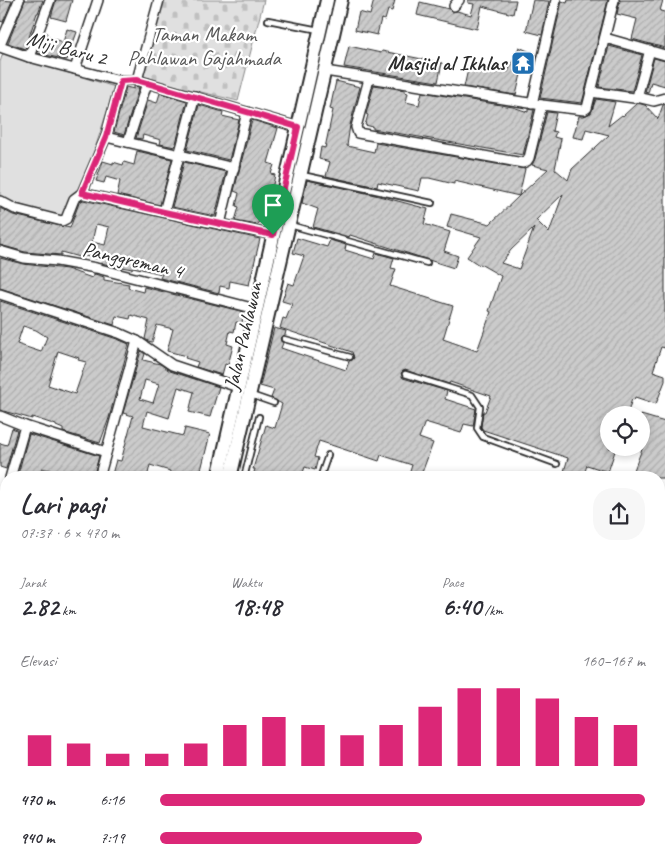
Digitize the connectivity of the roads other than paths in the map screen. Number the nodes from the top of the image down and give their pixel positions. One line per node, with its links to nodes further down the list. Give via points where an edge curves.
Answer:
1 (19, 0): 12 (street)
2 (50, 0): 15 (street)
3 (98, 0): 16 (street)
4 (159, 0): 19 (street)
5 (327, 0): 10 (main road, Jalan Pahlawan)
6 (341, 0): 17 (main road, Jalan Pahlawan)
7 (556, 0): 26 (street)
8 (614, 0): 11 (street)
9 (268, 20): 10 (lane)
10 (320, 30): 29 (main road, Jalan Pahlawan)
11 (605, 38): 13 (street); 22 (street)
12 (0, 46): 15 (street, Miji Baru 2)
13 (649, 50): 14 (street); 24 (street)
14 (665, 55)
15 (29, 57): 16 (street, Miji Baru 2)
16 (75, 69): 20 (street, Miji Baru 2)
17 (327, 71): 18 (street); 34 (main road, Jalan Pahlawan)
18 (369, 79): 26 (street); 27 (street, via 356,128 358,133 522,163 529,158)
19 (137, 80): 20 (street, Miji Baru 2); 21 (street, Miji Baru 2)
20 (121, 81): 30 (street)
21 (146, 83): 23 (street, Miji Baru 2); 31 (street)
22 (591, 92): 24 (street); 27 (street, via 584,110)
23 (195, 96): 28 (street, Miji Baru 2); 32 (street)
24 (636, 97): 25 (street, via 654,102)
25 (665, 98)
26 (532, 104): 27 (street)
27 (542, 105)
28 (247, 112): 29 (street, Miji Baru 2); 33 (street)
29 (298, 127): 41 (main road, Jalan Pahlawan)
30 (106, 137): 31 (street); 35 (street)
31 (128, 142): 32 (street)
32 (179, 155): 33 (street); 38 (street)
33 (234, 168): 39 (street)
34 (301, 175): 37 (lane); 40 (main road, Jalan Pahlawan)
35 (82, 193): 36 (street, via 75,197 64,220 15,209); 38 (street)
36 (0, 201)
37 (432, 203)
38 (164, 212): 39 (street)
39 (220, 224): 41 (street)
40 (289, 224): 43 (lane); 46 (main road, Jalan Pahlawan)
41 (273, 235): 45 (main road, Jalan Pahlawan)
42 (0, 251): 45 (street, Panggreman 4, via 24,258 96,268)
43 (427, 263)
44 (0, 294): 48 (street)
45 (256, 309): 46 (main road, Jalan Pahlawan)
46 (262, 333): 51 (main road, Jalan Pahlawan); 52 (main road, Jalan Pahlawan)
47 (284, 339): 49 (lane)
48 (137, 341): 51 (street, via 172,365); 57 (street)
49 (350, 357)
50 (405, 374): 59 (lane, via 468,393 480,407 477,428 482,437)
51 (238, 387): 62 (main road, Jalan Pahlawan)
52 (250, 395): 53 (lane); 63 (main road, Jalan Pahlawan)
53 (274, 403)
54 (0, 416): 56 (street)
55 (259, 417): 64 (lane)
56 (25, 426): 57 (street); 60 (street)
57 (106, 452): 61 (street)
58 (328, 454): 65 (lane)
59 (557, 464)
60 (12, 471)
61 (101, 471)
62 (220, 471)
63 (232, 471)
64 (246, 471)
65 (322, 471)

